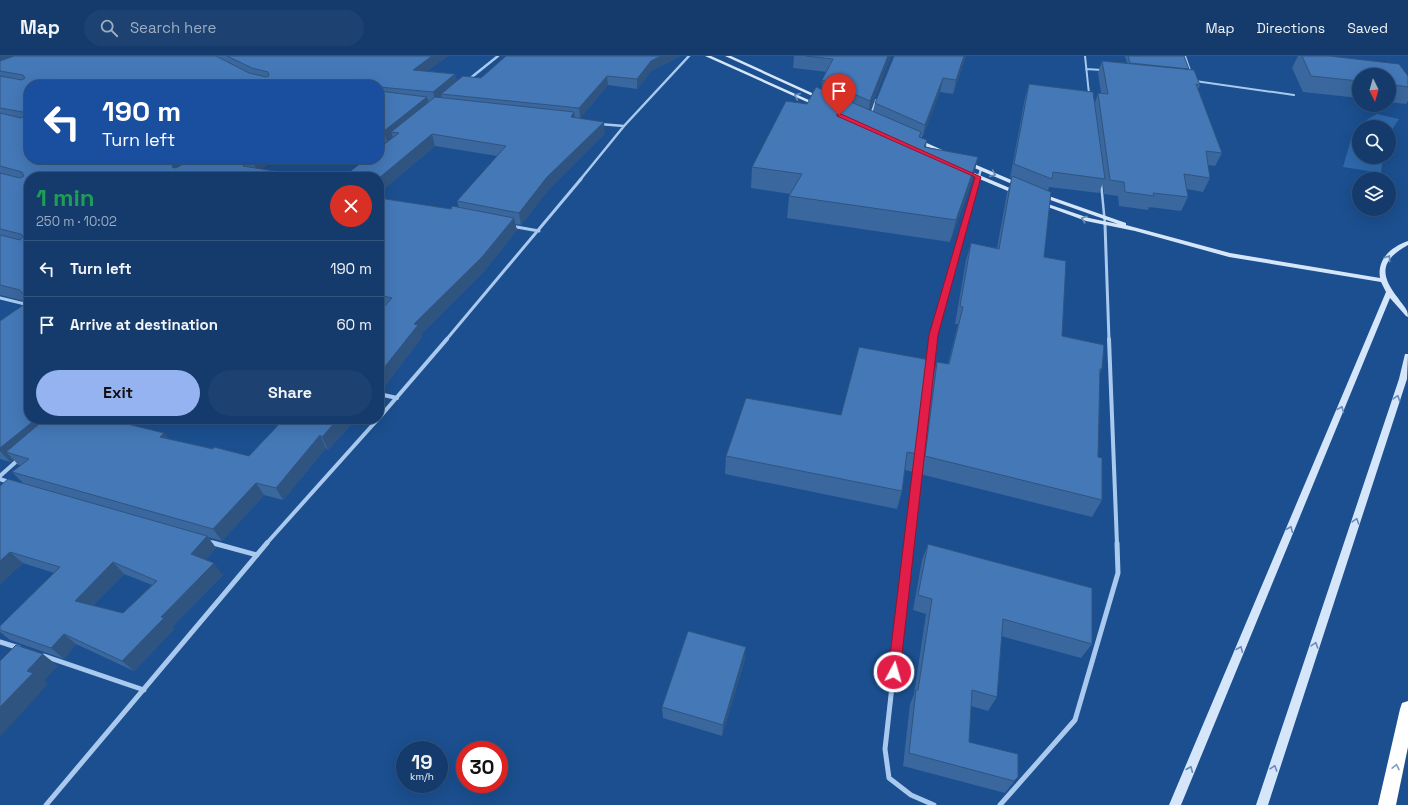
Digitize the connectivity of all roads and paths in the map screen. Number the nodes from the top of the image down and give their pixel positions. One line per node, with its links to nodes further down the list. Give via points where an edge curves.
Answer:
1 (498, 56): 13 (street)
2 (689, 56): 22 (street)
3 (707, 56): 11 (street)
4 (727, 56): 10 (street)
5 (1085, 56): 7 (lane)
6 (1185, 56): 9 (lane)
7 (1086, 69): 8 (lane); 17 (lane)
8 (1109, 71)
9 (1191, 74)
10 (770, 75): 11 (street); 16 (street)
11 (759, 79): 18 (street, one-way to 11)
12 (1193, 80): 14 (lane)
13 (467, 81)
14 (1294, 95)
15 (877, 98): 19 (lane)
16 (826, 100)
17 (1090, 100)
18 (823, 108)
19 (869, 119): 20 (street)
20 (875, 122)
21 (593, 123): 22 (street)
22 (624, 126): 38 (street)
23 (909, 137): 24 (street)
24 (952, 156)
25 (960, 159): 27 (street)
26 (957, 167): 28 (street)
27 (981, 169): 28 (street); 30 (street, one-way to 30)
28 (978, 177): 32 (street); 62 (street, via 934,335 885,750 889,778 911,795)
29 (1100, 178): 34 (lane)
30 (1025, 188)
31 (1032, 191): 34 (street)
32 (1021, 195)
33 (1035, 201): 35 (street, one-way to 33)
34 (1105, 216): 35 (lane); 37 (street)
35 (1105, 224): 37 (street); 63 (street, via 1118,573 1075,720)
36 (509, 226): 38 (street)
37 (1136, 229): 41 (street, via 1229,255)
38 (539, 231): 48 (street)
39 (1408, 236): 40 (street)
40 (1408, 243): 41 (street, one-way to 40, via 1382,268 1386,258 1394,249)
41 (1383, 280): 42 (street)
42 (1389, 293): 45 (street); 64 (street, one-way to 42)
43 (0, 298): 44 (street)
44 (24, 304)
45 (1408, 315)
46 (1408, 356): 65 (street, one-way to 46, via 1401,386)
47 (384, 395): 48 (street)
48 (397, 398): 49 (street)
49 (384, 412)
50 (373, 424): 55 (street)
51 (24, 455): 52 (street)
52 (0, 477): 53 (street)
53 (19, 487)
54 (203, 540): 55 (street)
55 (257, 555): 59 (street)
56 (0, 642): 57 (street)
57 (23, 649)
58 (38, 654): 59 (street)
59 (144, 690): 61 (street)
60 (1408, 709): 66 (highway, one-way to 60)
61 (46, 805)
62 (934, 805)
63 (1000, 805)
64 (1175, 805)
65 (1262, 805)
66 (1387, 805)

